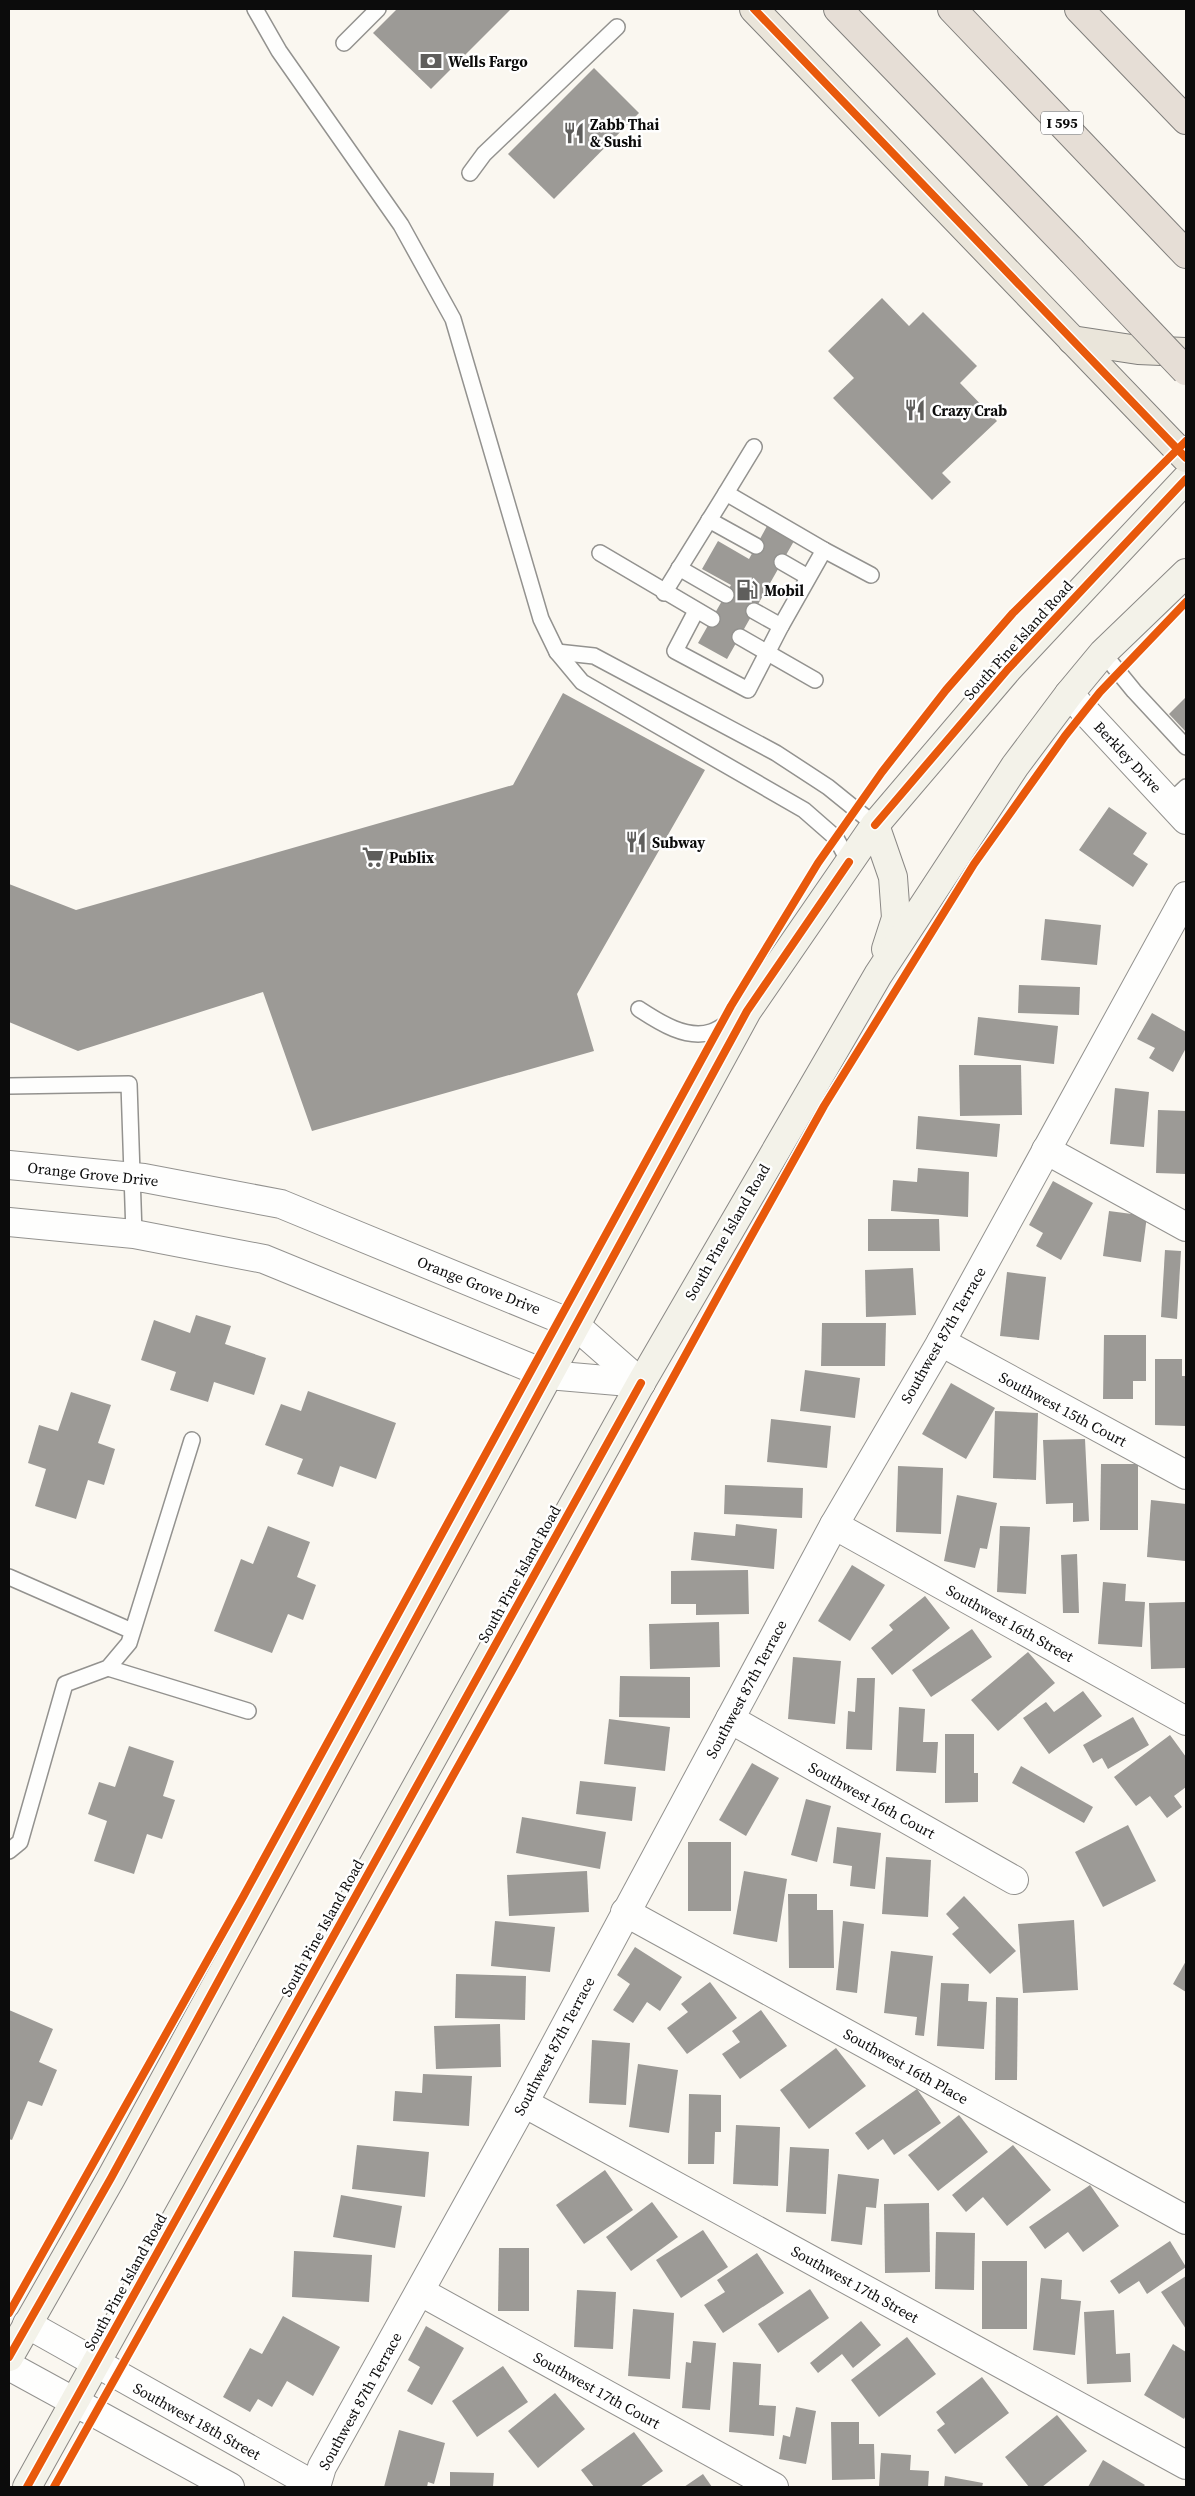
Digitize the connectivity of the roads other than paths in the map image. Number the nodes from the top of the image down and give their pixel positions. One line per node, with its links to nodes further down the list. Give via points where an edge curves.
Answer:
1 (255, 9): 35 (lane, via 279,51 401,225 453,319 541,619)
2 (378, 9): 8 (lane)
3 (754, 9): 12 (main road)
4 (838, 9): 14 (highway, bridge)
5 (952, 9): 11 (highway, I 595)
6 (1079, 9): 9 (highway)
7 (617, 26): 10 (lane, via 484,154)
8 (344, 42)
9 (1186, 120)
10 (470, 173)
11 (1179, 246)
12 (1072, 340): 13 (main road, via 1138,350); 16 (main road)
13 (1186, 352)
14 (1186, 371)
15 (754, 447): 18 (lane)
16 (1186, 458)
17 (1186, 479): 42 (main road, South Pine Island Road, via 1008,669)
18 (726, 493): 19 (lane); 21 (lane)
19 (709, 520): 20 (lane); 24 (lane)
20 (756, 546)
21 (824, 550): 26 (lane); 27 (lane)
22 (600, 553): 28 (lane)
23 (782, 562): 27 (lane)
24 (679, 568): 28 (lane); 29 (lane)
25 (1186, 572): 37 (main road, South Pine Island Road)
26 (871, 575)
27 (808, 577): 33 (lane)
28 (664, 593): 30 (lane)
29 (726, 595)
30 (696, 611): 32 (lane); 36 (lane, via 675,650 748,690)
31 (754, 612): 33 (lane)
32 (712, 620)
33 (781, 626): 36 (lane)
34 (740, 636): 36 (lane)
35 (557, 652): 42 (lane, via 594,656 776,753 828,786); 43 (lane, via 582,682 804,810 836,838)
36 (767, 652): 38 (lane)
37 (1103, 653): 39 (main road, South Pine Island Road); 40 (lane, via 1134,692)
38 (815, 680)
39 (1069, 694): 41 (street, Berkley Drive); 45 (main road, South Pine Island Road, via 1015,766)
40 (1186, 747)
41 (1181, 803)
42 (875, 825): 43 (main road, South Pine Island Road); 45 (main road, via 892,877 896,918)
43 (849, 862): 47 (main road, South Pine Island Road)
44 (1186, 896): 49 (street, Southwest 87th Terrace)
45 (878, 975): 58 (main road, South Pine Island Road)
46 (639, 1009): 47 (lane, via 666,1026 691,1033 711,1032)
47 (747, 1011): 55 (main road, South Pine Island Road)
48 (9, 1086): 51 (lane, via 129,1084)
49 (1046, 1150): 53 (street); 56 (street, Southwest 87th Terrace)
50 (9, 1166): 51 (street, Orange Grove Drive)
51 (131, 1177): 54 (lane); 55 (street, Orange Grove Drive, via 281,1204)
52 (9, 1222): 54 (street)
53 (1186, 1227)
54 (134, 1234): 57 (street, via 264,1259)
55 (575, 1325): 57 (main road, South Pine Island Road); 58 (street, Orange Grove Drive)
56 (941, 1342): 60 (street, Southwest 15th Court); 61 (street, Southwest 87th Terrace)
57 (548, 1375): 58 (street); 74 (main road, South Pine Island Road, via 111,2178)
58 (641, 1382): 76 (main road, South Pine Island Road)
59 (192, 1440): 63 (lane)
60 (1186, 1475)
61 (834, 1525): 66 (street, Southwest 87th Terrace); 67 (street, Southwest 16th Street)
62 (9, 1577): 63 (lane)
63 (132, 1631): 64 (lane, via 129,1642)
64 (108, 1668): 65 (lane); 68 (lane, via 65,1684 20,1842)
65 (248, 1711)
66 (730, 1720): 69 (street, Southwest 16th Court); 70 (street, Southwest 87th Terrace)
67 (1186, 1721)
68 (9, 1851)
69 (1014, 1880)
70 (625, 1912): 71 (street, Southwest 87th Terrace); 72 (street, Southwest 16th Place)
71 (524, 2103): 73 (street, Southwest 87th Terrace); 79 (street, Southwest 17th Street)
72 (1186, 2220)
73 (421, 2292): 82 (street, Southwest 87th Terrace, via 322,2467); 83 (street, Southwest 17th Court)
74 (26, 2324): 75 (main road, South Pine Island Road); 76 (street, Southwest 18th Street)
75 (9, 2357)
76 (96, 2364): 78 (main road, South Pine Island Road); 82 (street, Southwest 18th Street)
77 (9, 2366): 78 (street)
78 (74, 2402): 80 (main road, South Pine Island Road); 81 (street)
79 (1186, 2465)
80 (27, 2487)
81 (230, 2487)
82 (316, 2487)
83 (774, 2487)

